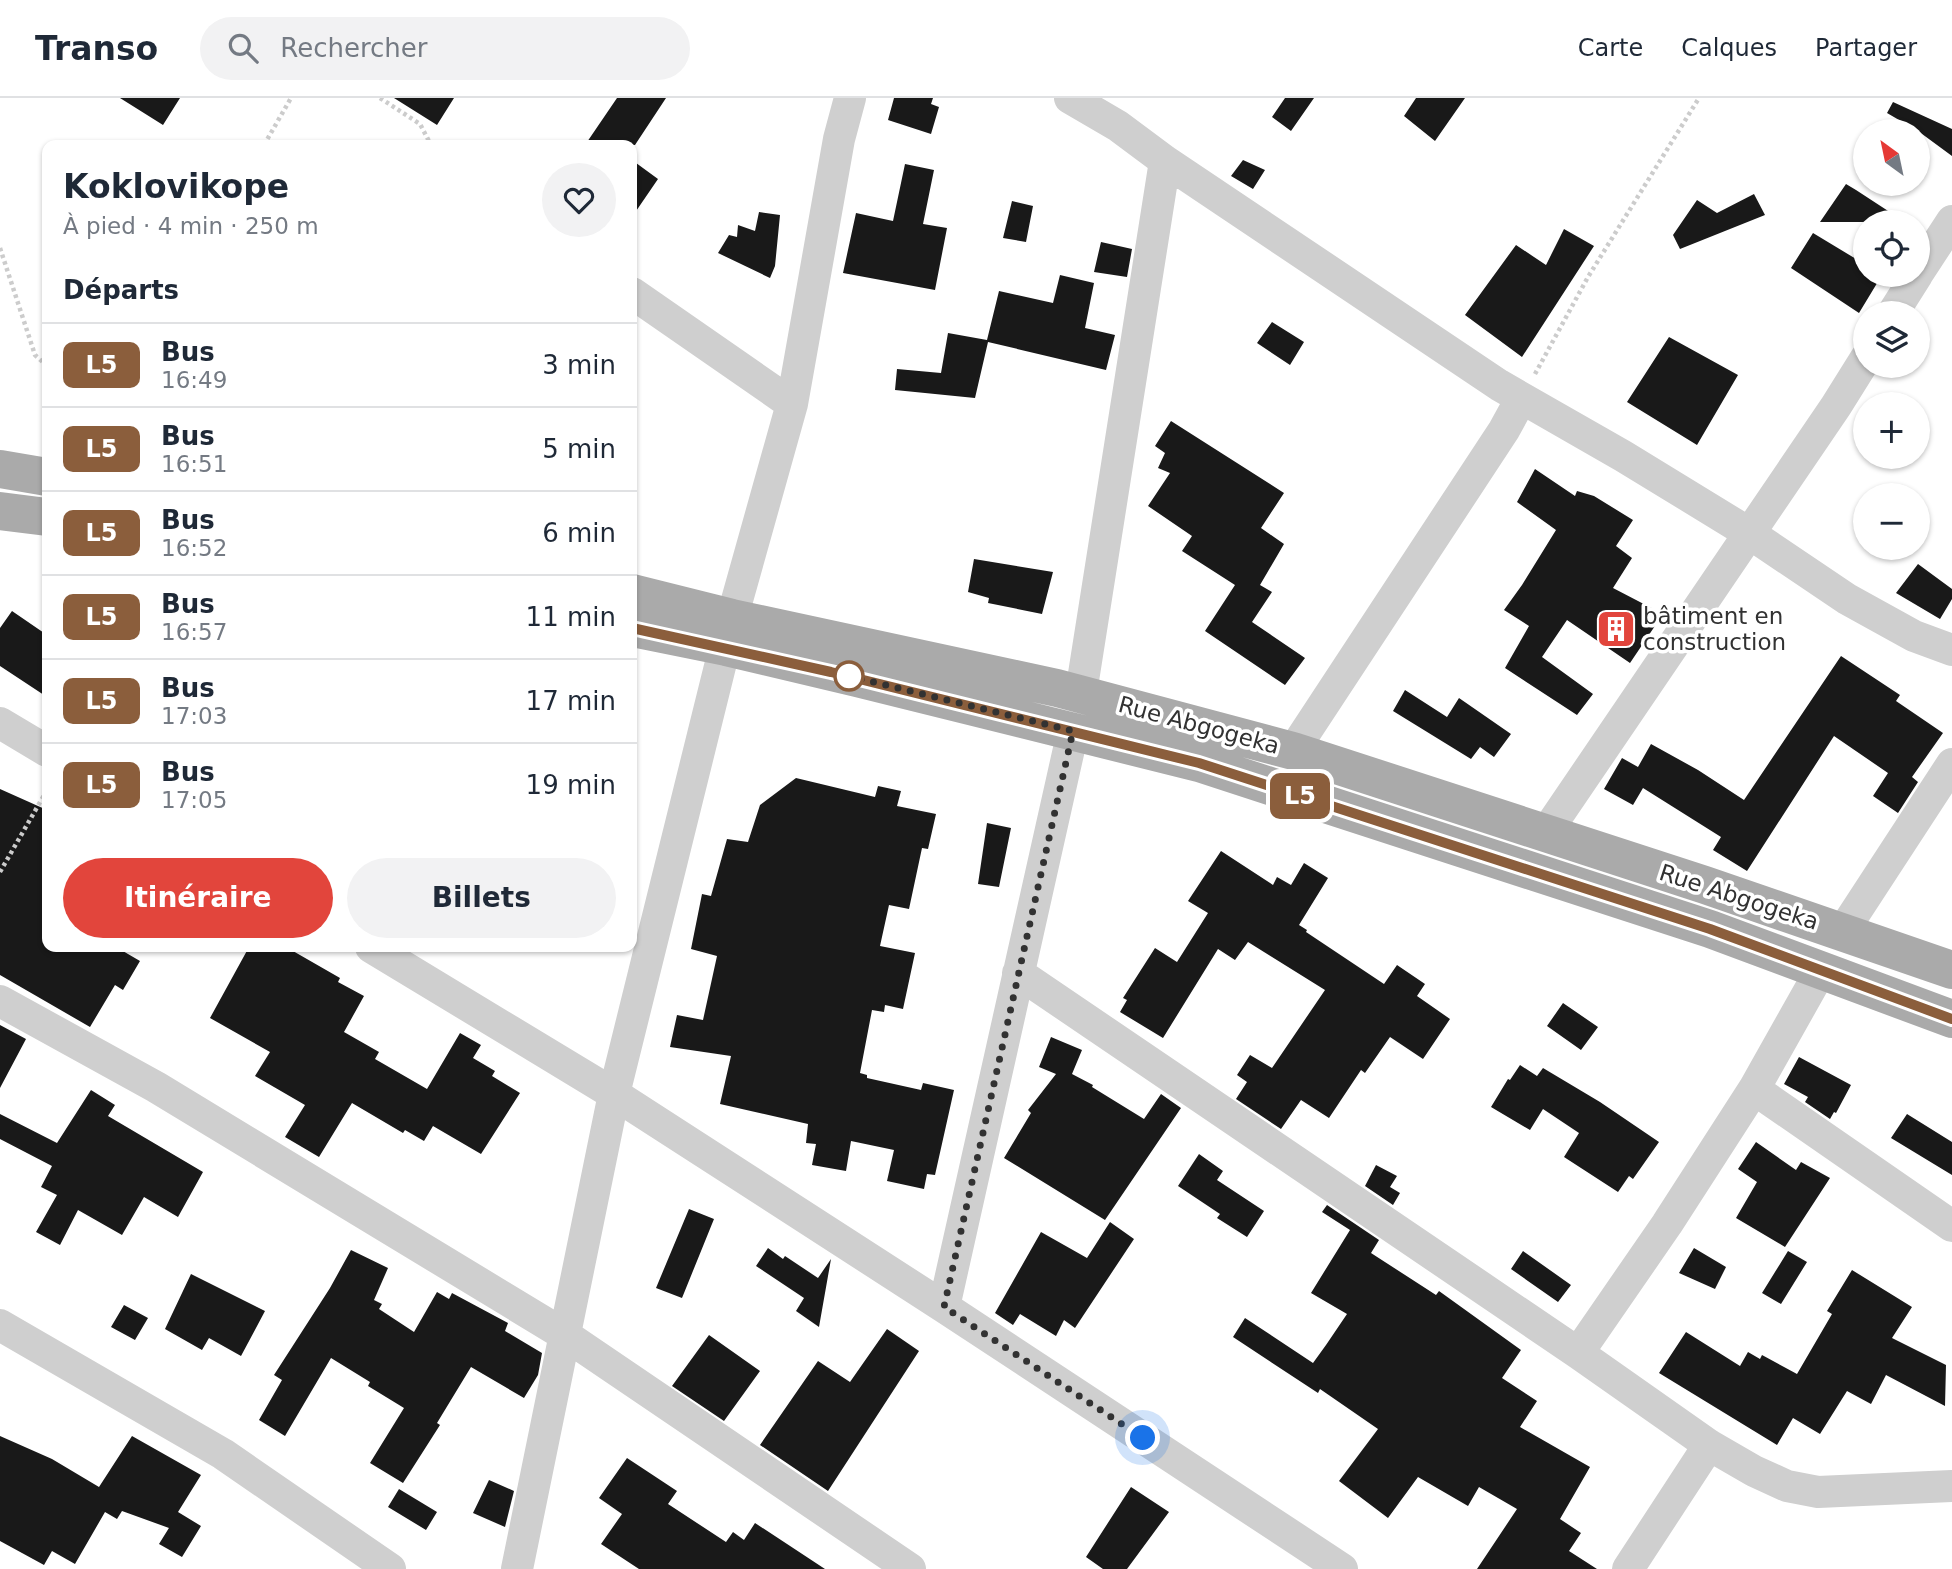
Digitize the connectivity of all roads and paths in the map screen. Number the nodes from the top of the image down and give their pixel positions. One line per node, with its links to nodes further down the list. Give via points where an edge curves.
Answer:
1 (291, 98): 6 (path)
2 (380, 98): 7 (path, via 420,124)
3 (850, 98): 16 (street)
4 (1070, 98): 8 (street)
5 (1697, 99): 15 (path, via 1588,277)
6 (267, 140)
7 (428, 140)
8 (1165, 161): 15 (street); 26 (street)
9 (1952, 221): 11 (street)
10 (0, 248): 13 (path, via 35,355)
11 (1930, 254)
12 (637, 296): 16 (street)
13 (42, 361)
14 (1854, 378): 21 (street)
15 (1521, 398): 21 (street); 30 (street)
16 (792, 404): 24 (street)
17 (0, 469): 18 (main road)
18 (42, 476)
19 (0, 511): 20 (main road)
20 (42, 516)
21 (1749, 533): 25 (street, via 1847,599 1914,636); 33 (street)
22 (637, 595): 24 (main road, Rue Abgogeka)
23 (637, 628): 24 (main road, Rue Abgogeka)
24 (729, 632): 26 (main road, Rue Abgogeka); 28 (main road, Rue Abgogeka); 43 (street)
25 (1952, 650)
26 (1081, 693): 30 (main road, Rue Abgogeka)
27 (0, 723): 29 (street)
28 (1073, 731): 37 (main road, Rue Abgogeka, via 1199,763 1710,929); 39 (street)
29 (42, 748)
30 (1293, 751): 33 (main road, Rue Abgogeka)
31 (1952, 764): 35 (street)
32 (42, 799): 34 (path)
33 (1545, 834): 35 (main road, Rue Abgogeka)
34 (0, 872)
35 (1843, 931): 38 (main road, Rue Abgogeka)
36 (379, 952): 43 (street)
37 (1821, 970): 41 (main road, Rue Abgogeka); 42 (street)
38 (1952, 970)
39 (1018, 972): 45 (street); 48 (street)
40 (0, 1002): 47 (street, via 156,1087)
41 (1952, 1019)
42 (1754, 1089): 44 (street); 48 (street)
43 (614, 1094): 45 (street); 47 (street)
44 (1952, 1226)
45 (944, 1307): 54 (street)
46 (0, 1325): 51 (street, via 223,1454)
47 (565, 1335): 52 (street); 53 (street)
48 (1578, 1353): 49 (street)
49 (1709, 1445): 50 (street, via 1787,1486 1818,1492); 55 (street)
50 (1952, 1486)
51 (390, 1569)
52 (516, 1569)
53 (910, 1569)
54 (1342, 1569)
55 (1628, 1569)

